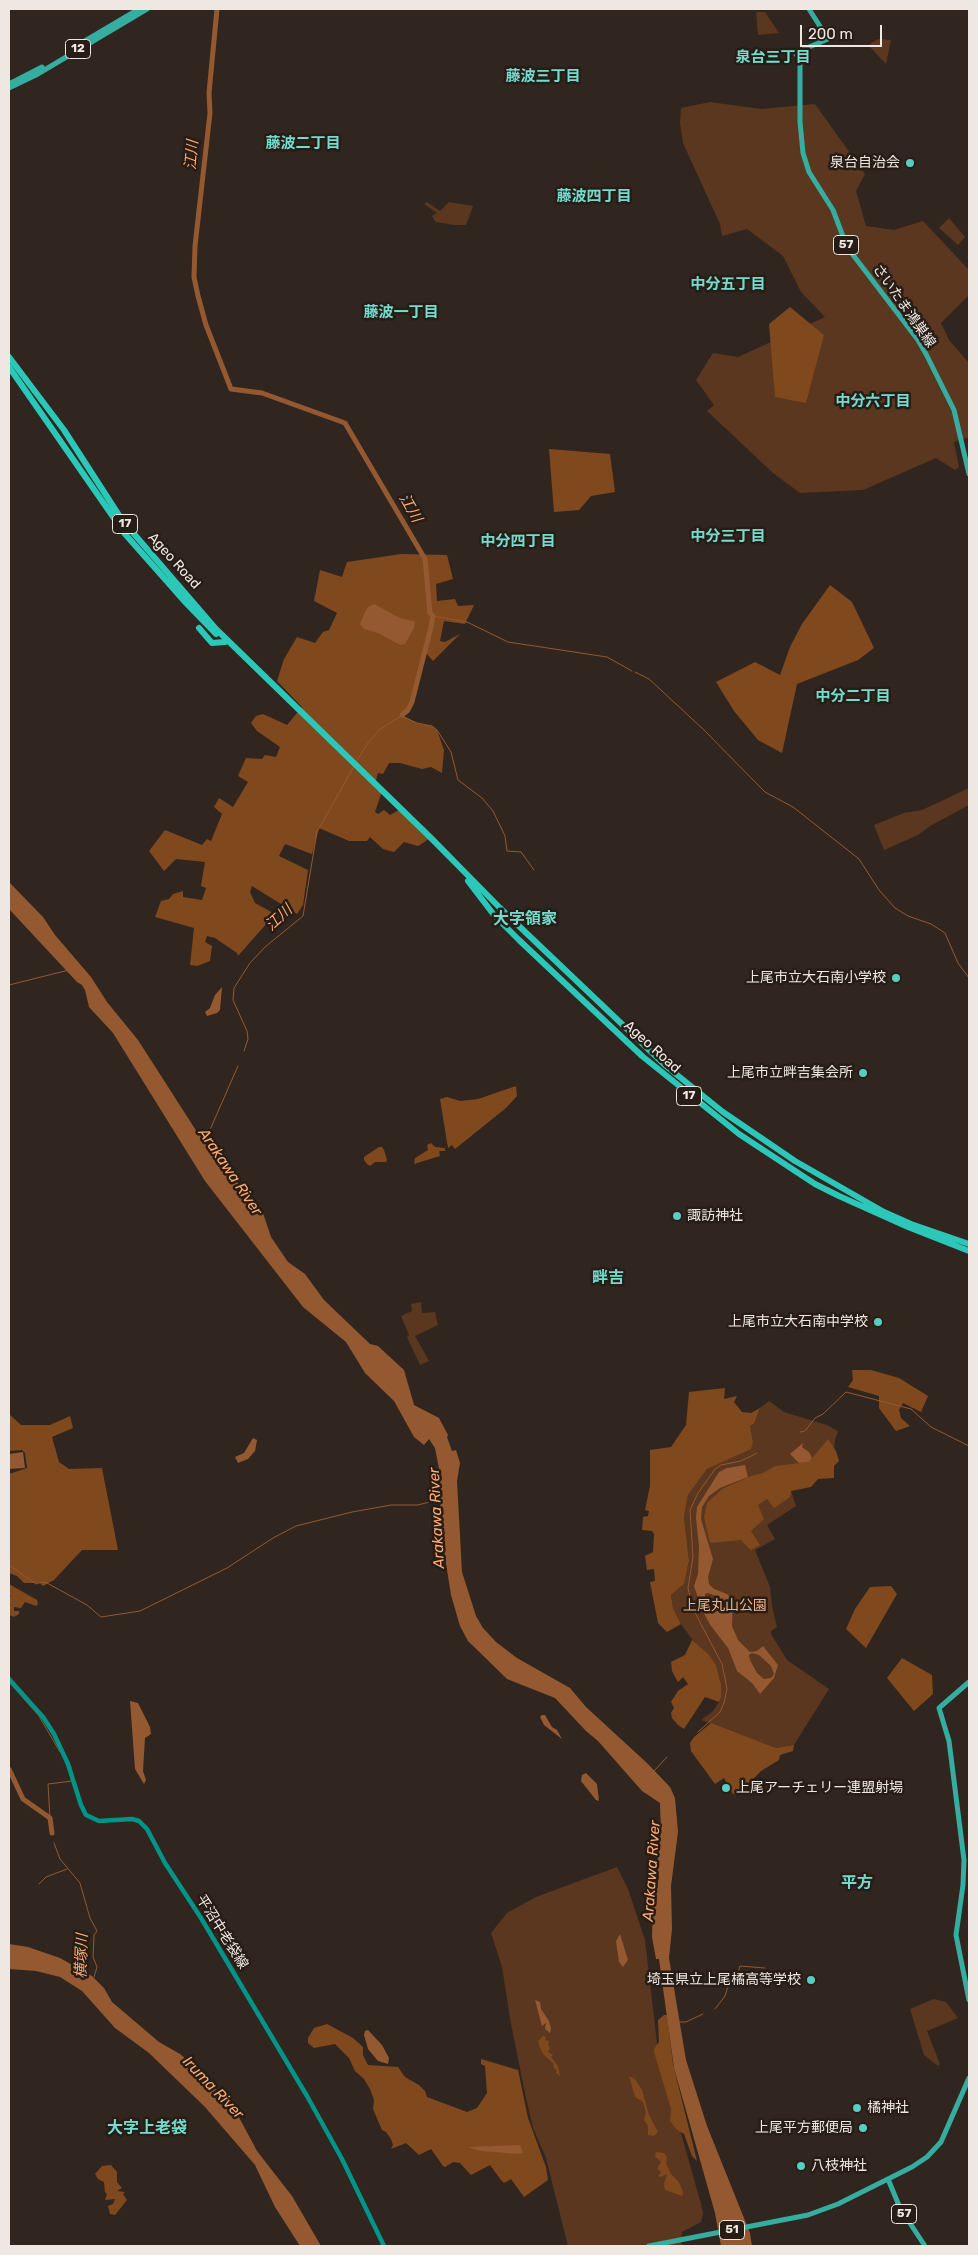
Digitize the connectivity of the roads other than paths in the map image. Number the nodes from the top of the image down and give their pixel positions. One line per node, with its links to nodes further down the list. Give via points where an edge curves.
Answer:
1 (139, 9): 4 (main road, 12)
2 (147, 9): 5 (main road, 12)
3 (809, 9): 8 (main road, さいたま鴻巣線 / 57, via 828,39 794,53 800,59 800,122 803,153 809,172 833,210 847,247 926,354 954,410)
4 (9, 84)
5 (9, 88)
6 (9, 357): 11 (highway, Ageo Road / 17, via 64,430 132,533 216,629)
7 (9, 367): 10 (highway, Ageo Road / 17, via 125,534 195,614)
8 (969, 474)
9 (199, 628): 10 (highway, via 212,643)
10 (225, 642): 11 (highway, Ageo Road / 17)
11 (263, 674): 12 (highway, Ageo Road / 17)
12 (460, 869): 13 (highway, Ageo Road / 17, via 666,1066 723,1112 777,1150 871,1205 911,1224); 14 (highway, Ageo Road / 17, via 519,940 642,1056 712,1115 815,1184)
13 (969, 1244)
14 (969, 1251)
15 (9, 1679): 20 (main road, 平沼中老袋線, via 54,1734 86,1815 99,1822 132,1819 147,1829 308,2096)
16 (969, 1682): 17 (main road, via 939,1708 949,1741 964,1860 956,1935)
17 (969, 2000)
18 (969, 2078): 19 (main road, 51, via 948,2130 937,2147 920,2162)
19 (888, 2179): 21 (main road, 51, via 815,2213); 22 (main road, 57, via 897,2203)
20 (384, 2246)
21 (649, 2246)
22 (925, 2246)

